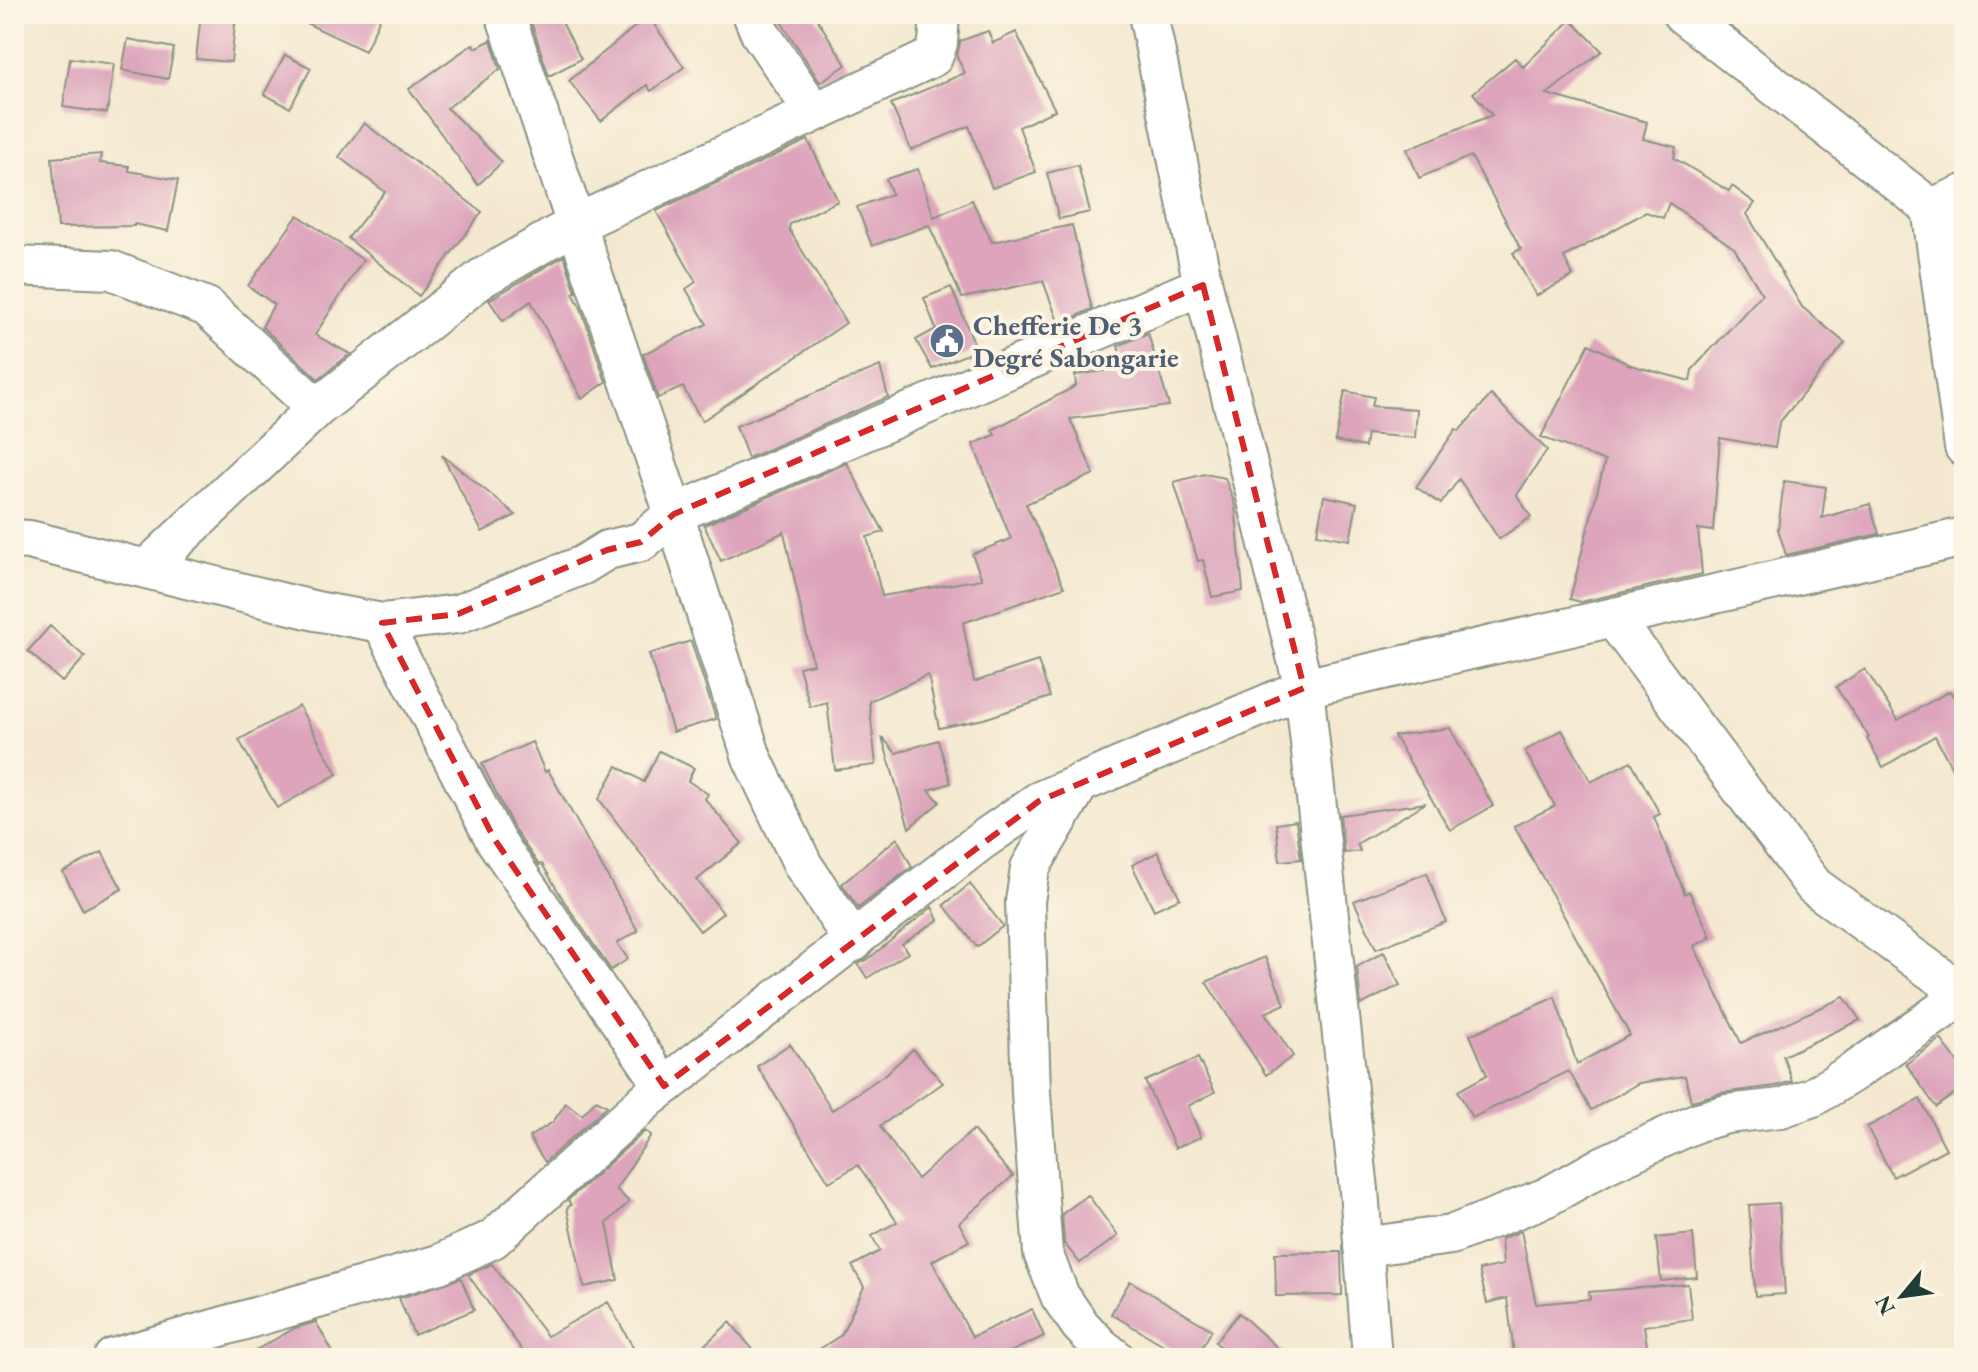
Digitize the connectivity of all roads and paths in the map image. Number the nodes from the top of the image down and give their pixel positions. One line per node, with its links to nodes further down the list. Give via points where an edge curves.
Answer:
1 (505, 14): 8 (street)
2 (752, 14): 6 (street)
3 (940, 14): 6 (street, via 933,57)
4 (1148, 14): 11 (street)
5 (1682, 14): 7 (street)
6 (814, 112): 8 (street)
7 (1947, 201): 9 (street); 13 (street)
8 (576, 224): 12 (street, via 482,278); 14 (street)
9 (1964, 234)
10 (14, 266): 12 (street, via 111,270 207,307)
11 (1203, 285): 14 (street); 20 (street)
12 (317, 408): 17 (street)
13 (1964, 447)
14 (674, 514): 19 (street, via 641,542 607,550 583,565 458,614); 24 (street, via 752,758 803,865)
15 (1964, 537): 18 (street)
16 (14, 539): 17 (street)
17 (146, 569): 19 (street)
18 (1613, 618): 20 (street); 25 (street, via 1814,886)
19 (382, 623): 26 (street, via 495,840)
20 (1304, 688): 21 (street); 27 (street)
21 (1080, 783): 22 (street, via 1039,801); 23 (street)
22 (981, 841): 23 (street); 24 (street)
23 (1030, 868): 29 (street, via 1025,902 1043,1253 1060,1296 1080,1325)
24 (854, 942): 26 (street)
25 (1964, 994): 27 (street, via 1813,1097 1698,1122 1547,1197 1451,1235)
26 (664, 1086): 28 (street, via 493,1239 439,1264)
27 (1363, 1247): 30 (street)
28 (113, 1358)
29 (1115, 1358)
30 (1372, 1358)

